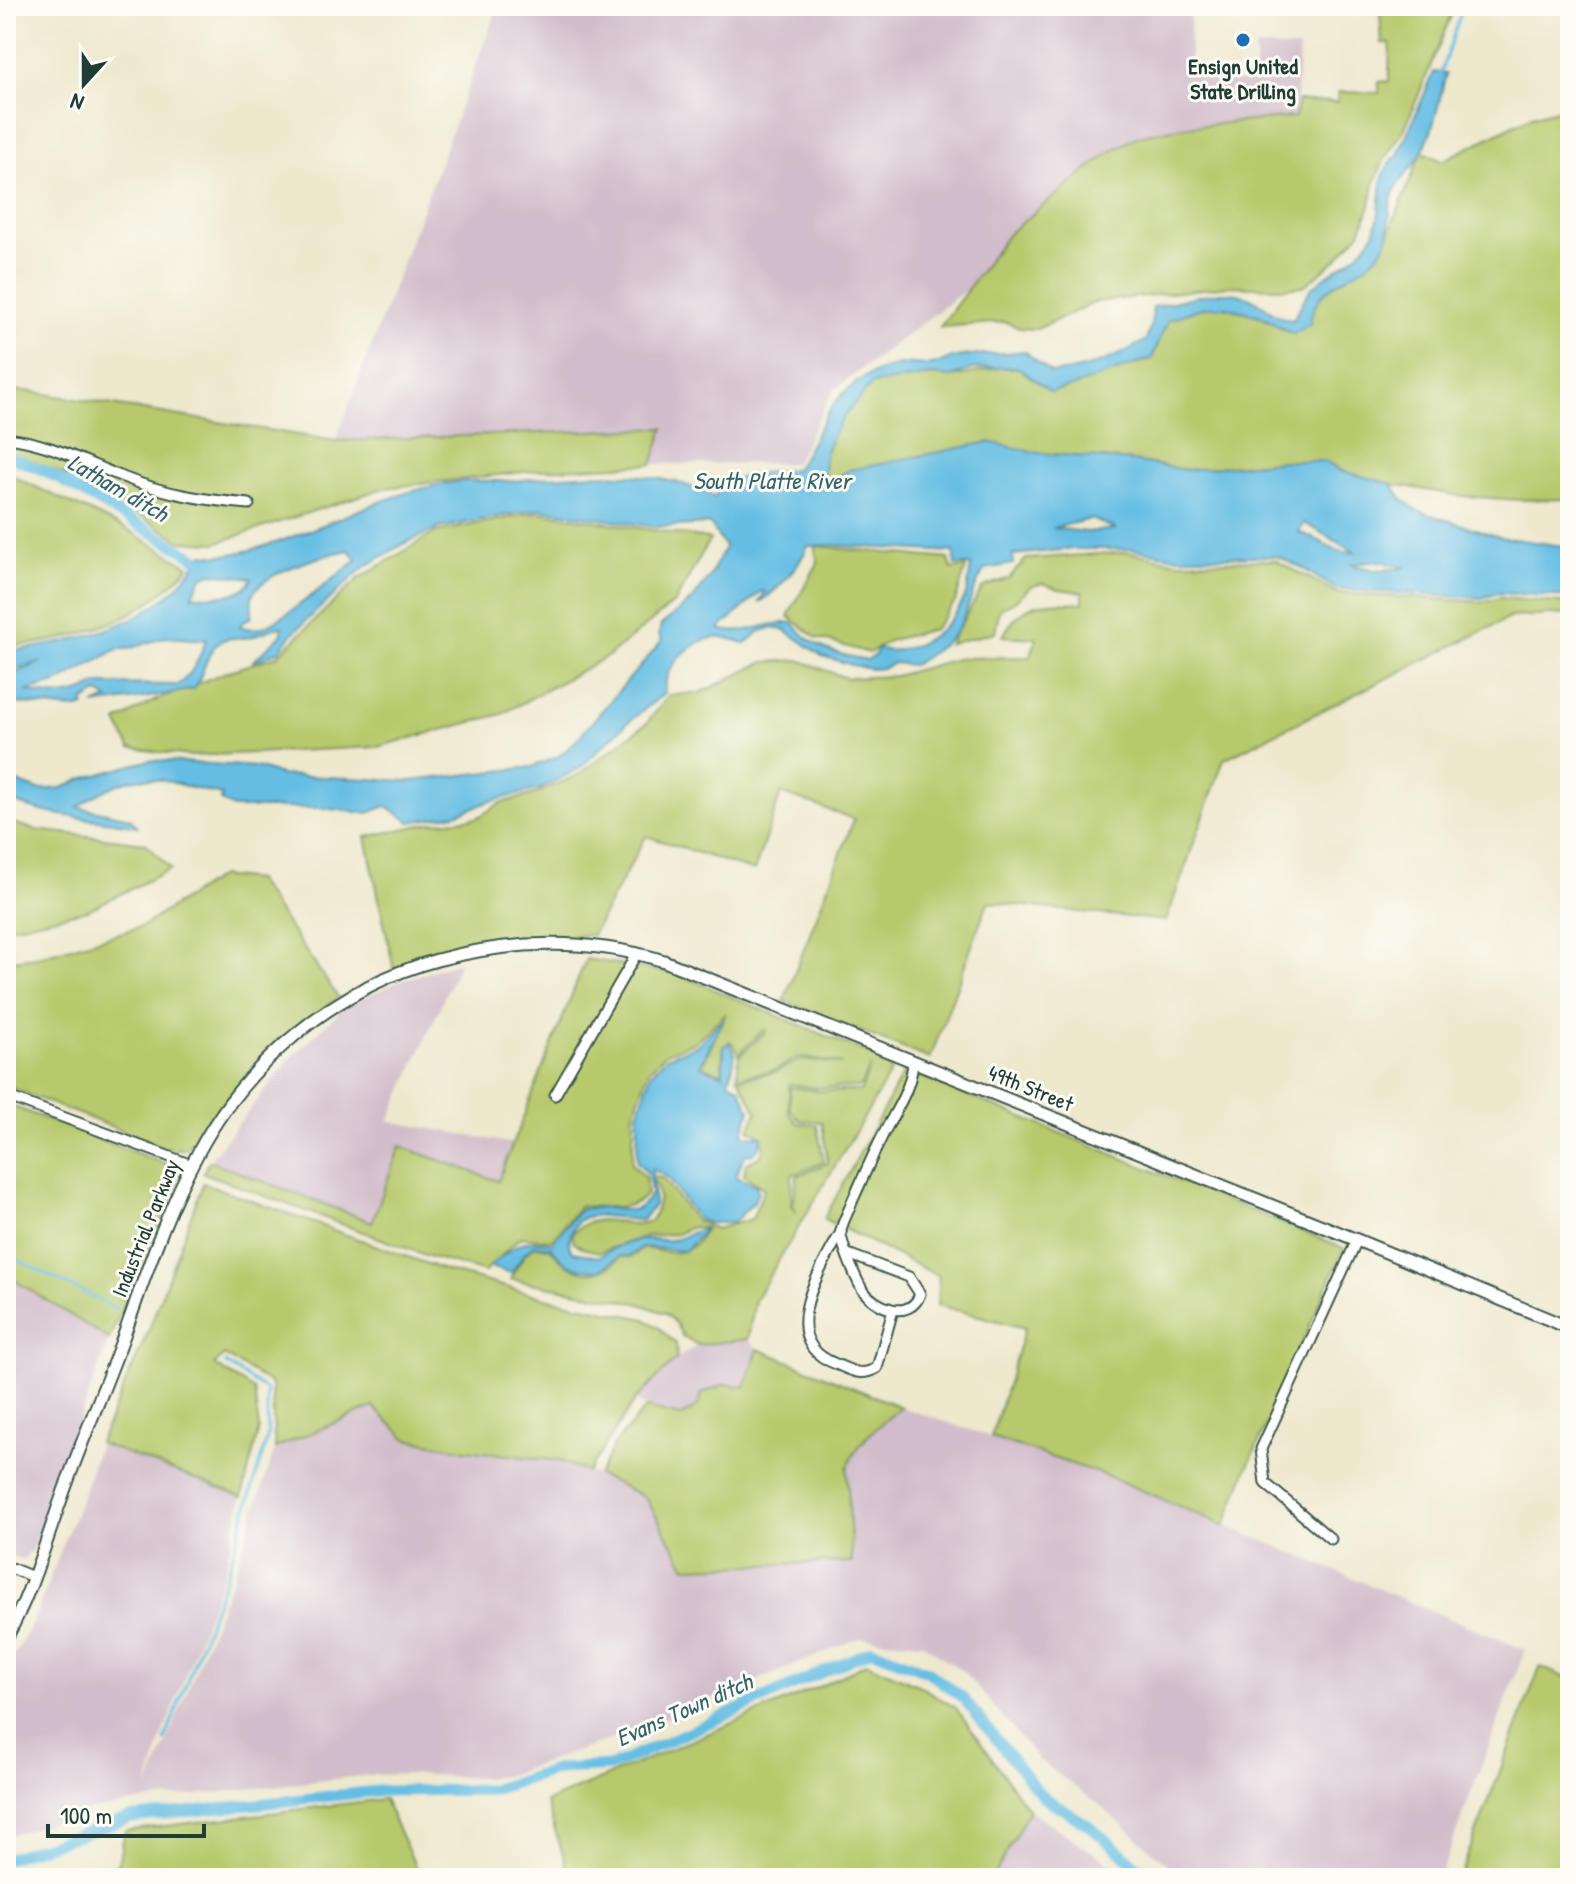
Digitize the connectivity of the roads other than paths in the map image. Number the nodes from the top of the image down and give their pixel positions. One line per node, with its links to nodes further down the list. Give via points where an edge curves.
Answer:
1 (6, 438): 2 (street, via 34,442 184,498)
2 (249, 504)
3 (464, 953): 4 (street, 49th Street, via 559,943); 8 (street, Industrial Parkway, via 380,981 312,1022 237,1094)
4 (637, 953): 5 (street, 49th Street); 6 (street)
5 (913, 1062): 9 (street, via 901,1104 865,1171); 10 (street, 49th Street)
6 (555, 1095)
7 (6, 1096): 8 (street)
8 (192, 1165): 16 (street, Industrial Parkway)
9 (841, 1232): 11 (street); 12 (street, via 820,1269 804,1315 814,1349 830,1362 868,1373 877,1368)
10 (1357, 1240): 13 (street, 49th Street); 14 (street, via 1261,1449 1265,1483)
11 (848, 1254): 12 (street, via 862,1288); 12 (street, via 909,1277 920,1294 916,1305)
12 (893, 1310)
13 (1570, 1328)
14 (1331, 1539)
15 (6, 1566): 16 (street)
16 (33, 1577): 17 (street, Industrial Parkway)
17 (6, 1638)

